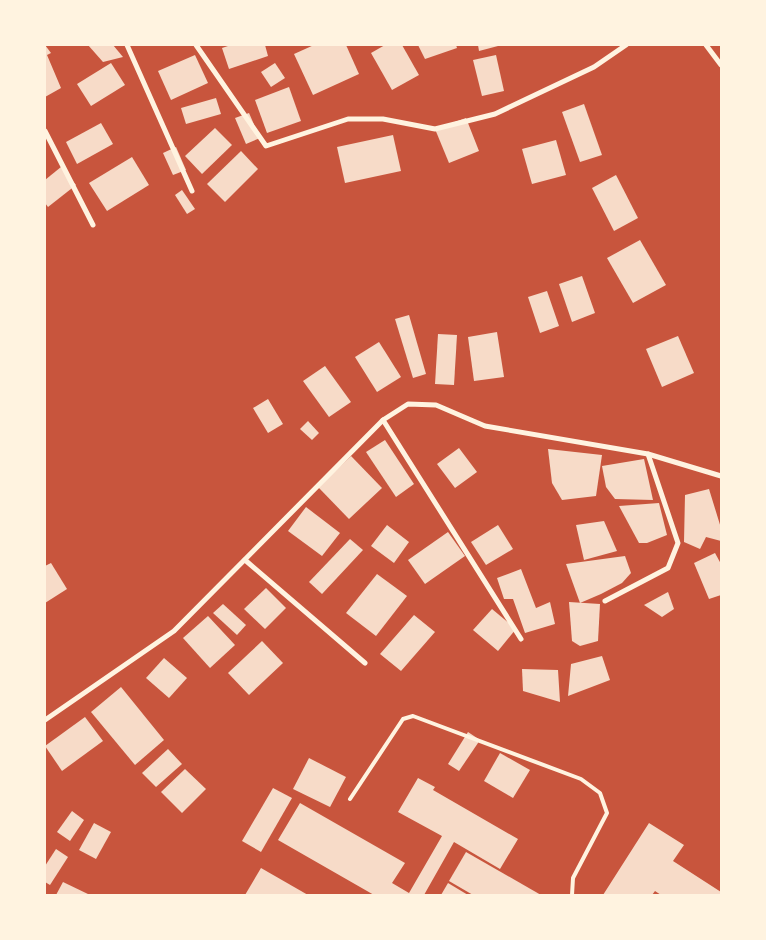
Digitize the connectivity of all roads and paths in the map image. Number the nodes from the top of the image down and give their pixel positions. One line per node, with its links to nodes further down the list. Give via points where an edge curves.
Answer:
1 (127, 45): 7 (street)
2 (196, 45): 3 (street, via 266,146 348,119 383,119 436,129 494,114 594,67)
3 (626, 45)
4 (706, 45): 5 (street)
5 (721, 65)
6 (45, 131): 8 (street)
7 (192, 191)
8 (93, 226)
9 (383, 420): 10 (street, via 408,404 436,405 485,426); 12 (street); 14 (street)
10 (648, 454): 11 (street); 13 (street, via 678,543 668,568)
11 (721, 476)
12 (245, 560): 15 (street); 16 (street, via 174,631)
13 (605, 601)
14 (521, 639)
15 (366, 663)
16 (45, 720)
17 (350, 799): 18 (lane, via 403,719 413,716 581,779 600,793 607,813 573,878)
18 (572, 895)

